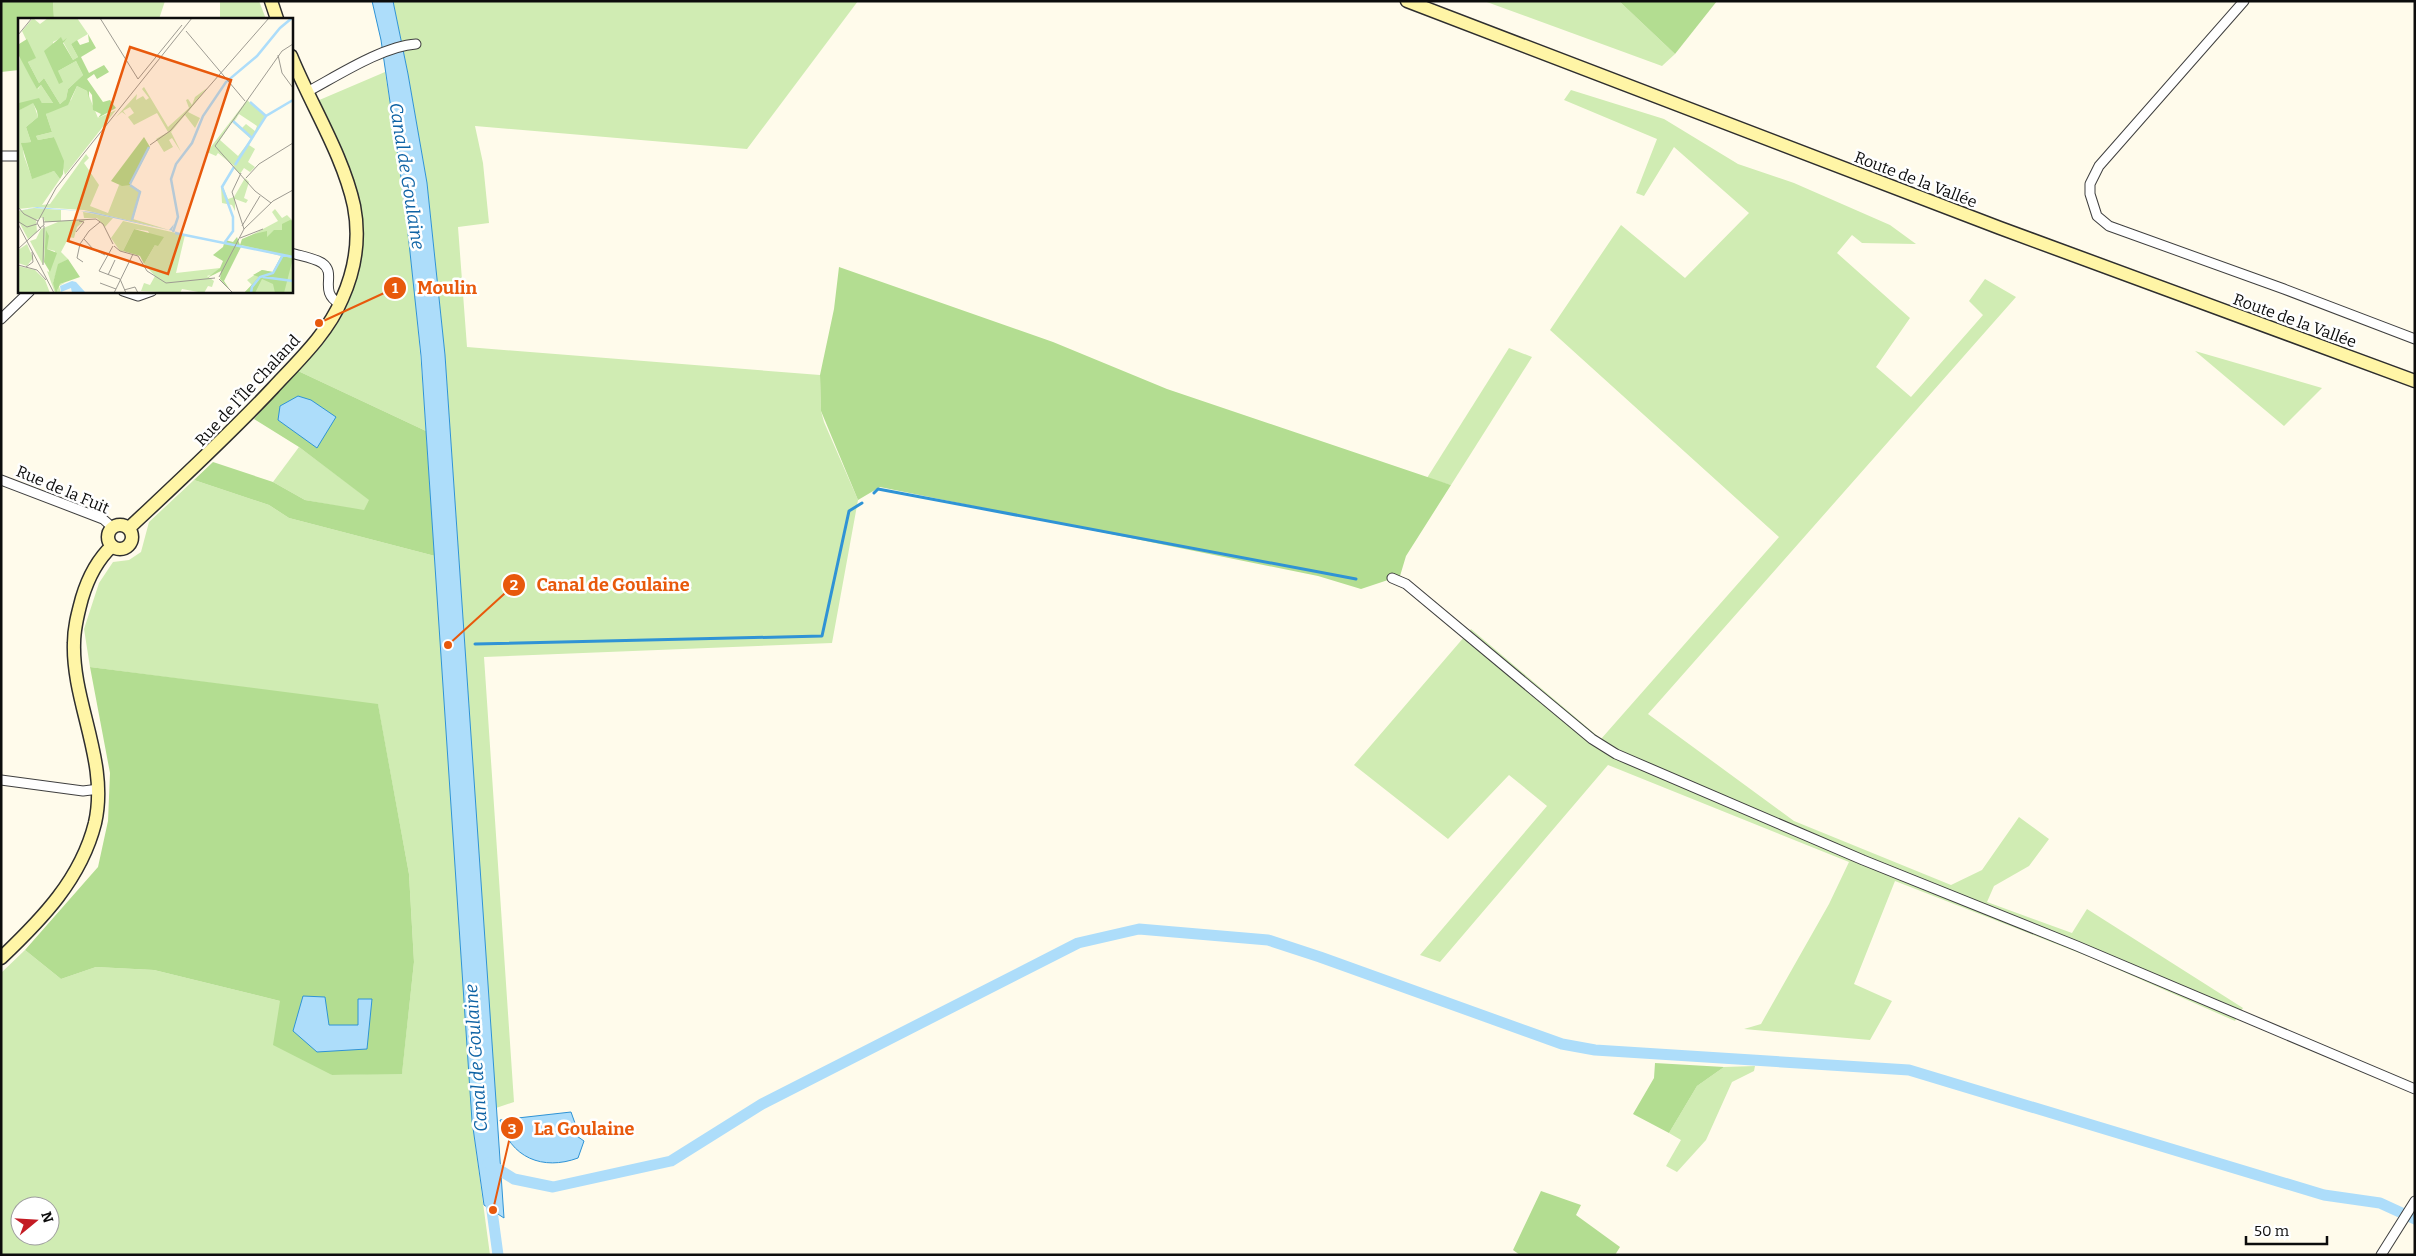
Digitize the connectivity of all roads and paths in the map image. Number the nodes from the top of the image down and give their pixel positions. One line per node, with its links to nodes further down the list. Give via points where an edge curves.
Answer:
1 (271, 1): 4 (street)
2 (1407, 1): 17 (street, Route de la Vallée)
3 (2244, 1): 16 (street, via 2099,166 2090,184 2097,216 2109,226)
4 (277, 18)
5 (413, 44): 7 (street, via 369,59)
6 (292, 58): 7 (street, Rue de l'Île Chaland)
7 (307, 92): 14 (street, Rue de l'Île Chaland, via 343,171 355,212 354,263)
8 (1, 156): 9 (street)
9 (18, 156)
10 (292, 253): 14 (street, via 324,264 328,269 330,297)
11 (29, 292): 15 (street)
12 (126, 292): 13 (street, via 138,296)
13 (149, 292)
14 (340, 304): 20 (street, Rue de l'Île Chaland, via 317,339 286,374 202,461)
15 (1, 319)
16 (2415, 339)
17 (2415, 381)
18 (1, 480): 19 (street, Rue de la Fuit, via 96,516)
19 (112, 527): 20 (street, via 121,524); 21 (street, via 108,536)
20 (129, 528): 21 (street, via 133,538 129,546 121,549)
21 (112, 546): 24 (street, via 97,563 84,590 74,643 77,678)
22 (1392, 578): 26 (street, via 1406,584 1592,739 1616,754)
23 (1, 780): 24 (street)
24 (99, 789): 25 (street, via 95,822 79,868 30,931)
25 (1, 958)
26 (2415, 1089)
27 (2415, 1201): 28 (street)
28 (2381, 1255)

